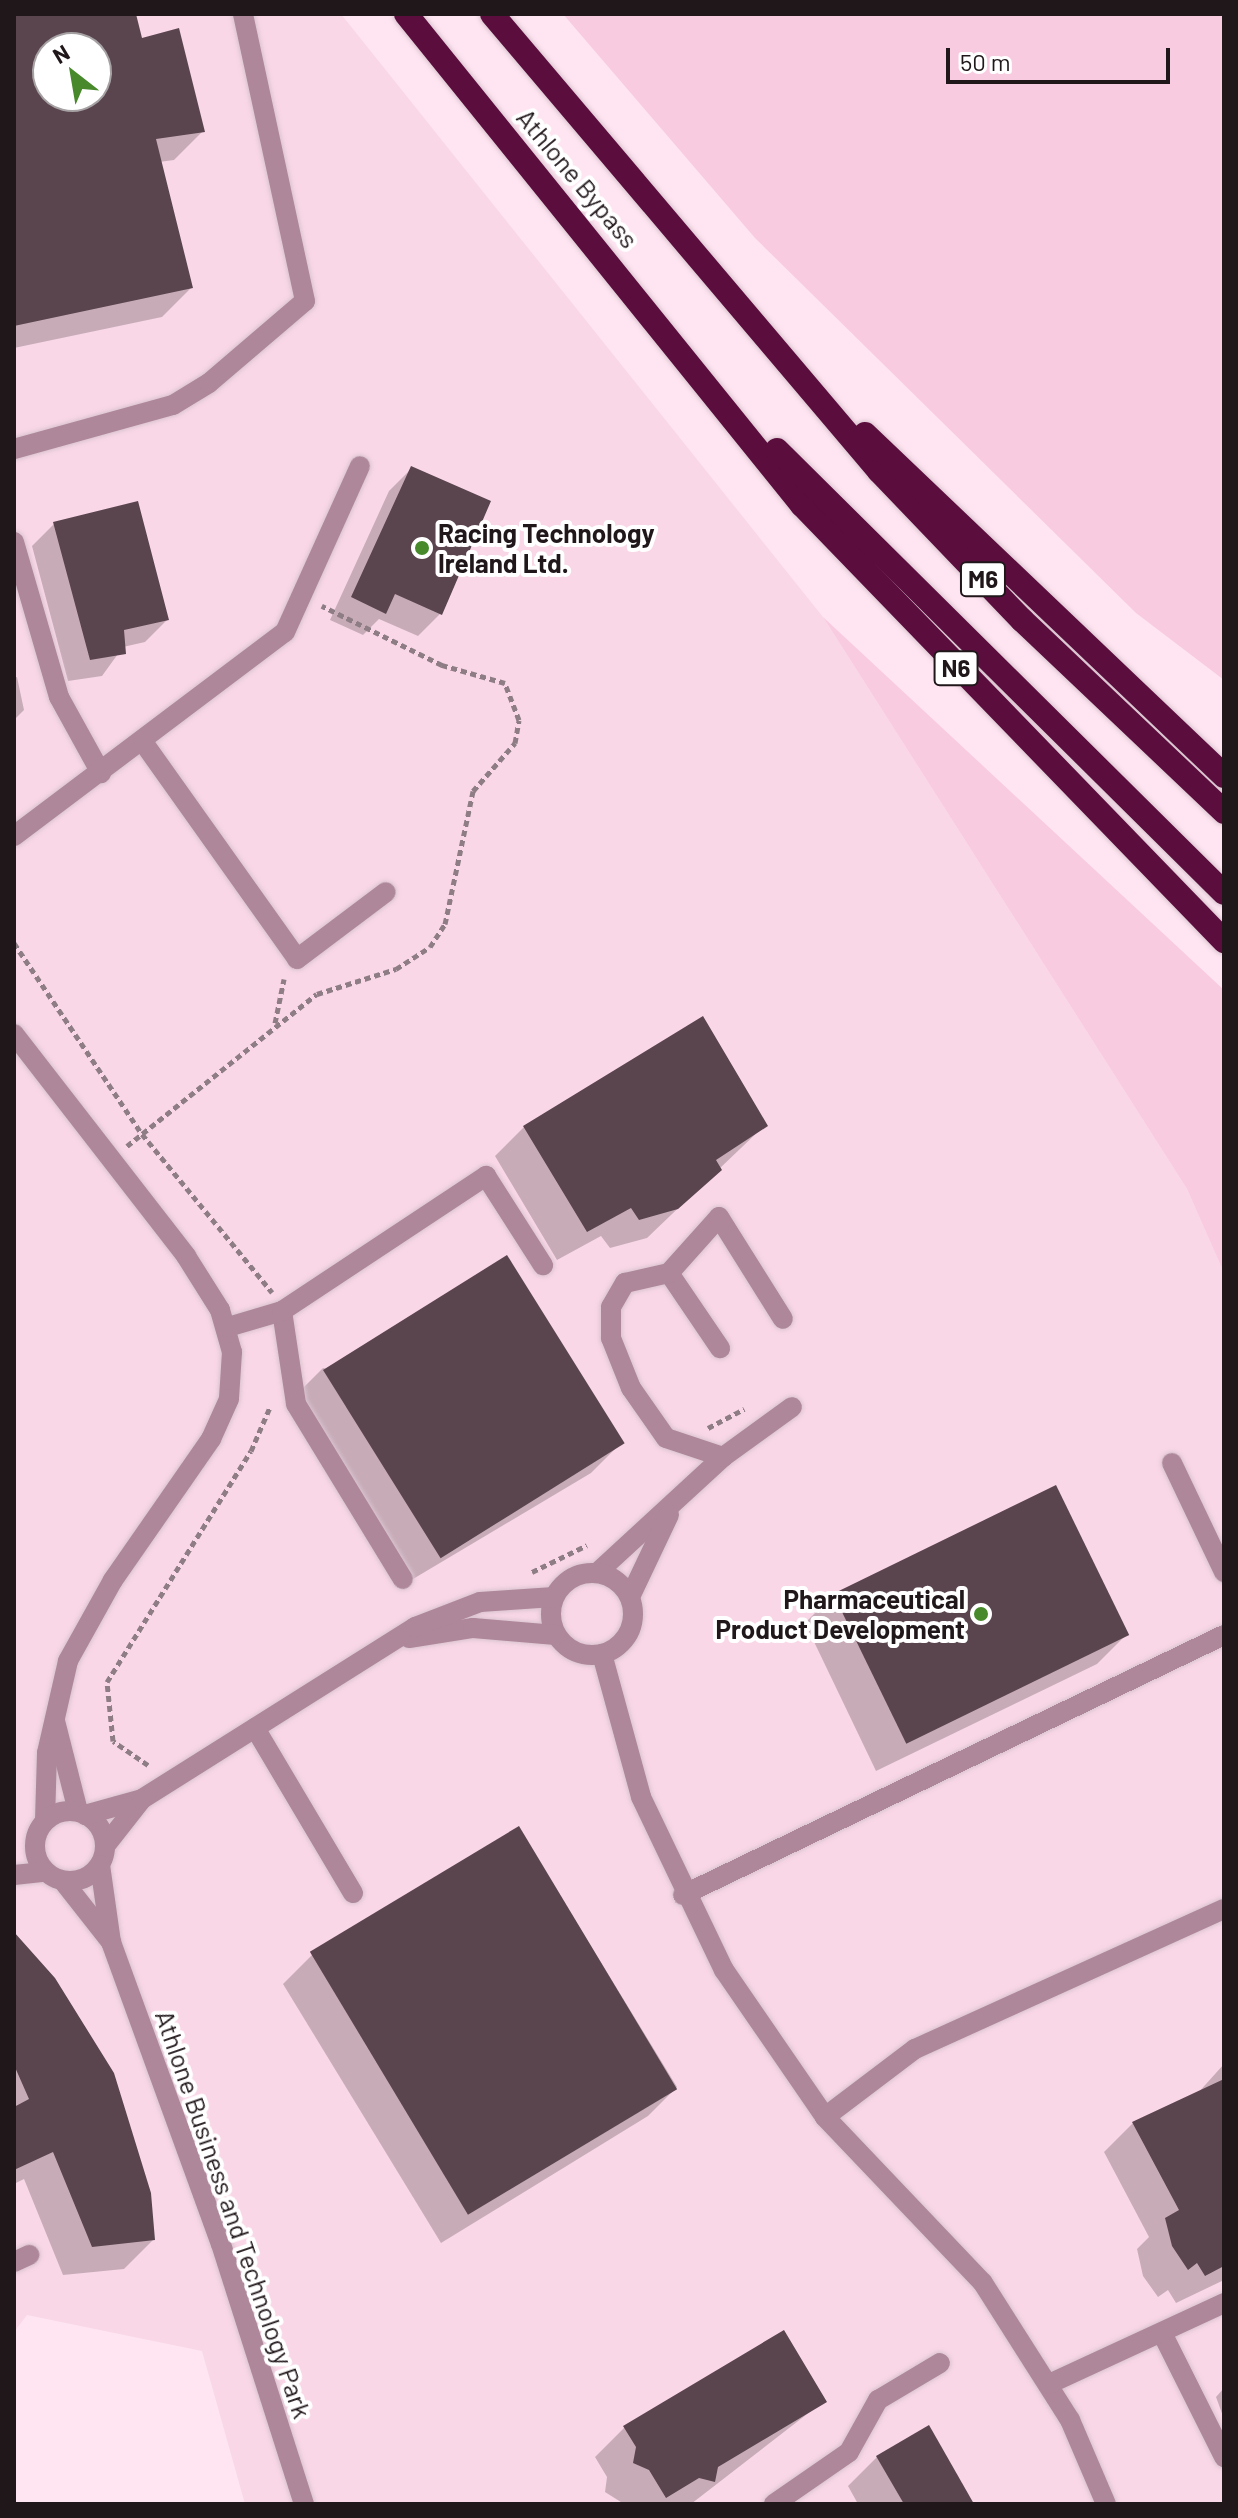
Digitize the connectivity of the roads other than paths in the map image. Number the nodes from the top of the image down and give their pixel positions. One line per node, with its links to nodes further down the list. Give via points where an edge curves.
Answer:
1 (243, 14): 6 (street, via 305,301 173,405)
2 (406, 14): 5 (highway, Athlone Bypass / N6)
3 (492, 14): 4 (highway, Athlone Bypass)
4 (755, 332): 11 (highway); 12 (highway, M6, via 1022,620)
5 (706, 378): 15 (highway, M6); 16 (highway, N6, via 802,505)
6 (14, 449)
7 (360, 466): 9 (street, via 305,598 266,652)
8 (14, 542): 10 (street, via 59,697)
9 (143, 742): 10 (street); 14 (street, via 297,959)
10 (101, 773): 13 (street)
11 (1224, 776)
12 (1224, 812)
13 (14, 836)
14 (386, 892)
15 (1224, 893)
16 (1224, 941)
17 (14, 1034): 22 (street, via 186,1256)
18 (543, 1265): 20 (street, via 486,1176)
19 (669, 1273): 21 (street, via 719,1217); 23 (street); 25 (street, via 625,1283 611,1307 611,1338 631,1388 666,1438)
20 (282, 1311): 22 (street); 30 (street, via 296,1404)
21 (783, 1319)
22 (228, 1327): 37 (street, via 232,1380 219,1422 79,1636)
23 (720, 1348)
24 (792, 1407): 25 (street)
25 (723, 1457): 27 (street)
26 (1172, 1463): 29 (street)
27 (671, 1511): 28 (street); 32 (street)
28 (598, 1572): 31 (street, via 571,1577); 32 (street)
29 (1224, 1572)
30 (403, 1579)
31 (554, 1597): 33 (street); 35 (street, via 453,1610)
32 (630, 1597): 36 (street, via 632,1625)
33 (556, 1635): 35 (street, via 473,1628); 36 (street, via 576,1652)
34 (1224, 1635): 48 (street)
35 (398, 1641): 38 (street)
36 (602, 1654): 48 (street, via 641,1797)
37 (55, 1721): 40 (street, Athlone Business and Technology Park); 41 (street)
38 (255, 1728): 39 (street); 47 (street)
39 (142, 1799): 40 (street); 43 (street)
40 (82, 1813): 41 (street); 43 (street, Athlone Business and Technology Park, via 98,1825)
41 (40, 1828): 42 (street); 44 (street)
42 (14, 1847)
43 (102, 1855): 46 (street, via 85,1879); 50 (street, Athlone Business and Technology Park)
44 (44, 1872): 45 (street); 46 (street, Athlone Business and Technology Park)
45 (14, 1875)
46 (63, 1881): 50 (street, Athlone Business and Technology Park)
47 (353, 1893)
48 (683, 1895): 51 (street, via 783,2062)
49 (1224, 1909): 51 (street, via 915,2049)
50 (111, 1942): 57 (street, Athlone Business and Technology Park, via 221,2244)
51 (825, 2117): 55 (street, via 951,2245)
52 (1224, 2303): 53 (street)
53 (1162, 2333): 55 (street); 56 (street)
54 (940, 2363): 58 (street, via 878,2400 849,2452)
55 (1049, 2384): 59 (street)
56 (1224, 2457)
57 (304, 2504)
58 (774, 2504)
59 (1106, 2504)

